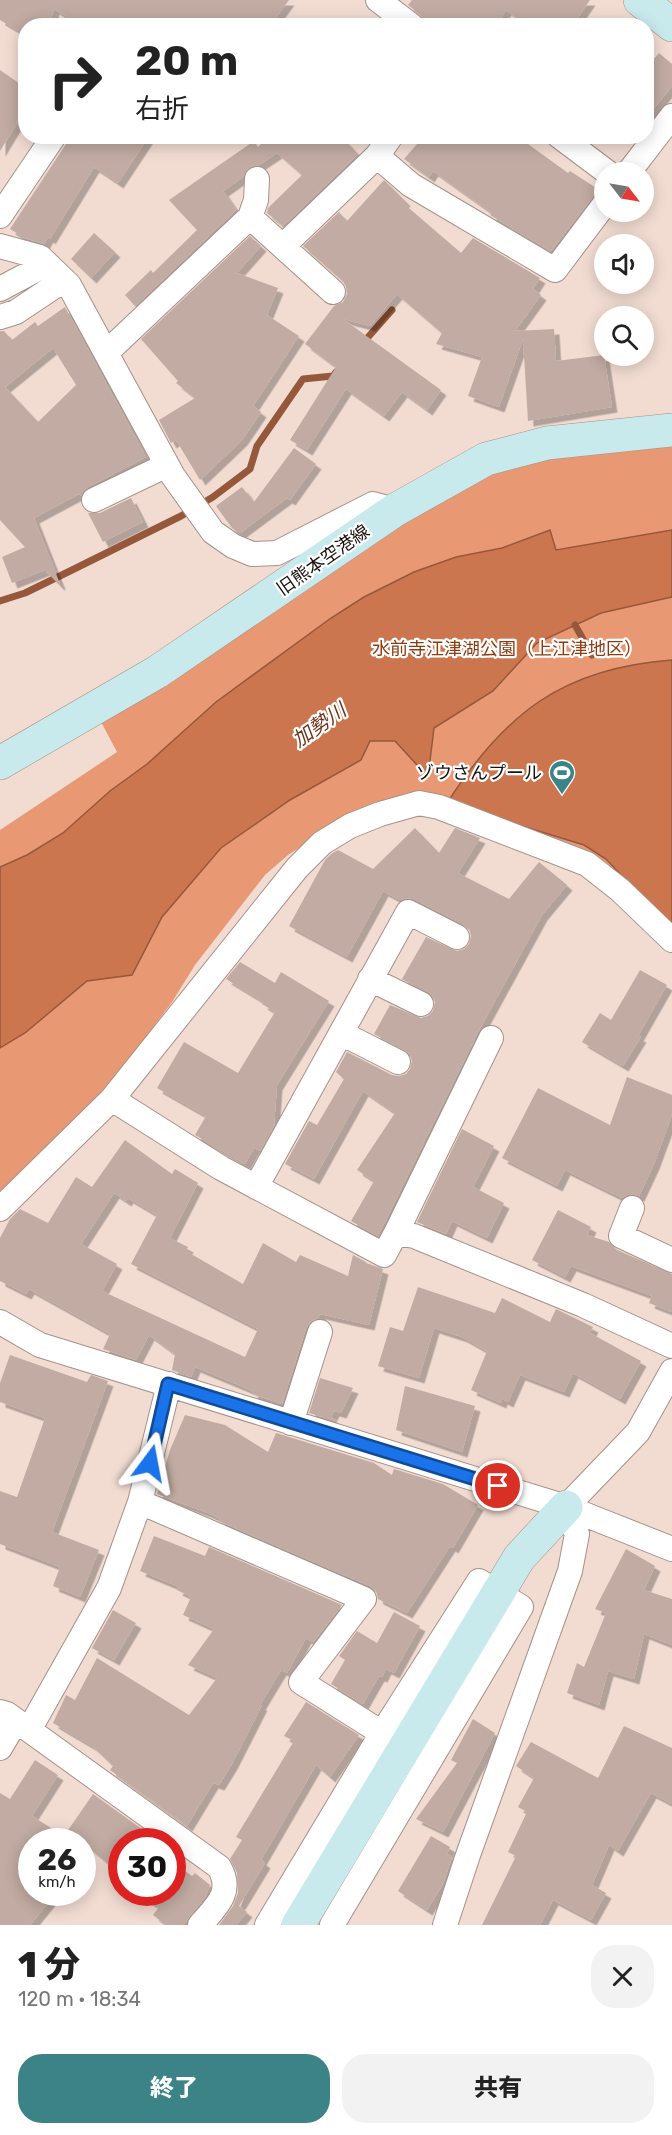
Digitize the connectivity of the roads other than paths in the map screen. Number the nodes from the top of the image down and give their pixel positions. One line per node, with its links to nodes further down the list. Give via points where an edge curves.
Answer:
1 (380, 0): 3 (street)
2 (640, 0): 4 (street)
3 (402, 18)
4 (672, 25)
5 (672, 116): 6 (street)
6 (654, 139)
7 (49, 144): 14 (street)
8 (570, 144): 11 (street)
9 (650, 144): 12 (street)
10 (384, 146): 16 (street, via 411,184 555,270); 18 (street)
11 (594, 162)
12 (637, 162)
13 (257, 178): 15 (street)
14 (0, 216)
15 (250, 217): 18 (street); 23 (street)
16 (594, 218)
17 (0, 246): 19 (street, via 40,256)
18 (283, 246): 21 (street)
19 (55, 272): 20 (street); 22 (street, via 16,312); 23 (street, via 69,285)
20 (0, 289)
21 (333, 292)
22 (0, 318)
23 (106, 353): 25 (street)
24 (672, 430): 27 (street, 旧熊本空港線, via 547,443 486,459)
25 (167, 465): 26 (street); 27 (street, via 213,532 252,554 277,553 373,504)
26 (94, 500)
27 (395, 510): 28 (street, 旧熊本空港線, via 157,672)
28 (0, 763)
29 (457, 937): 31 (street, via 408,912)
30 (672, 940): 36 (street, via 588,864 419,802 350,826 322,843 297,868)
31 (370, 979): 32 (street); 33 (street)
32 (422, 1004)
33 (341, 1033): 35 (street); 37 (street)
34 (491, 1038): 40 (street)
35 (398, 1062)
36 (112, 1099): 37 (street); 39 (street)
37 (256, 1187): 40 (street, via 384,1255)
38 (632, 1208): 41 (street, via 621,1236)
39 (0, 1209)
40 (396, 1233): 44 (street, via 414,1236 583,1305)
41 (672, 1260)
42 (0, 1322): 46 (street, via 40,1345)
43 (320, 1332): 47 (street)
44 (672, 1346)
45 (672, 1371): 49 (street, via 638,1431)
46 (168, 1384): 47 (street); 48 (street)
47 (291, 1423): 49 (street)
48 (140, 1502): 52 (street, via 109,1588); 53 (street, via 364,1599 301,1682)
49 (567, 1507): 50 (street); 51 (street, via 519,1558); 59 (street, via 577,1534 570,1571)
50 (672, 1549)
51 (498, 1592): 53 (street, via 479,1581); 57 (street); 58 (street, via 521,1607)
52 (15, 1721): 54 (street); 55 (street, via 219,1868 225,1878 225,1890)
53 (382, 1733): 56 (street)
54 (0, 1748)
55 (200, 1925)
56 (267, 1925)
57 (298, 1925)
58 (332, 1925)
59 (445, 1925)

